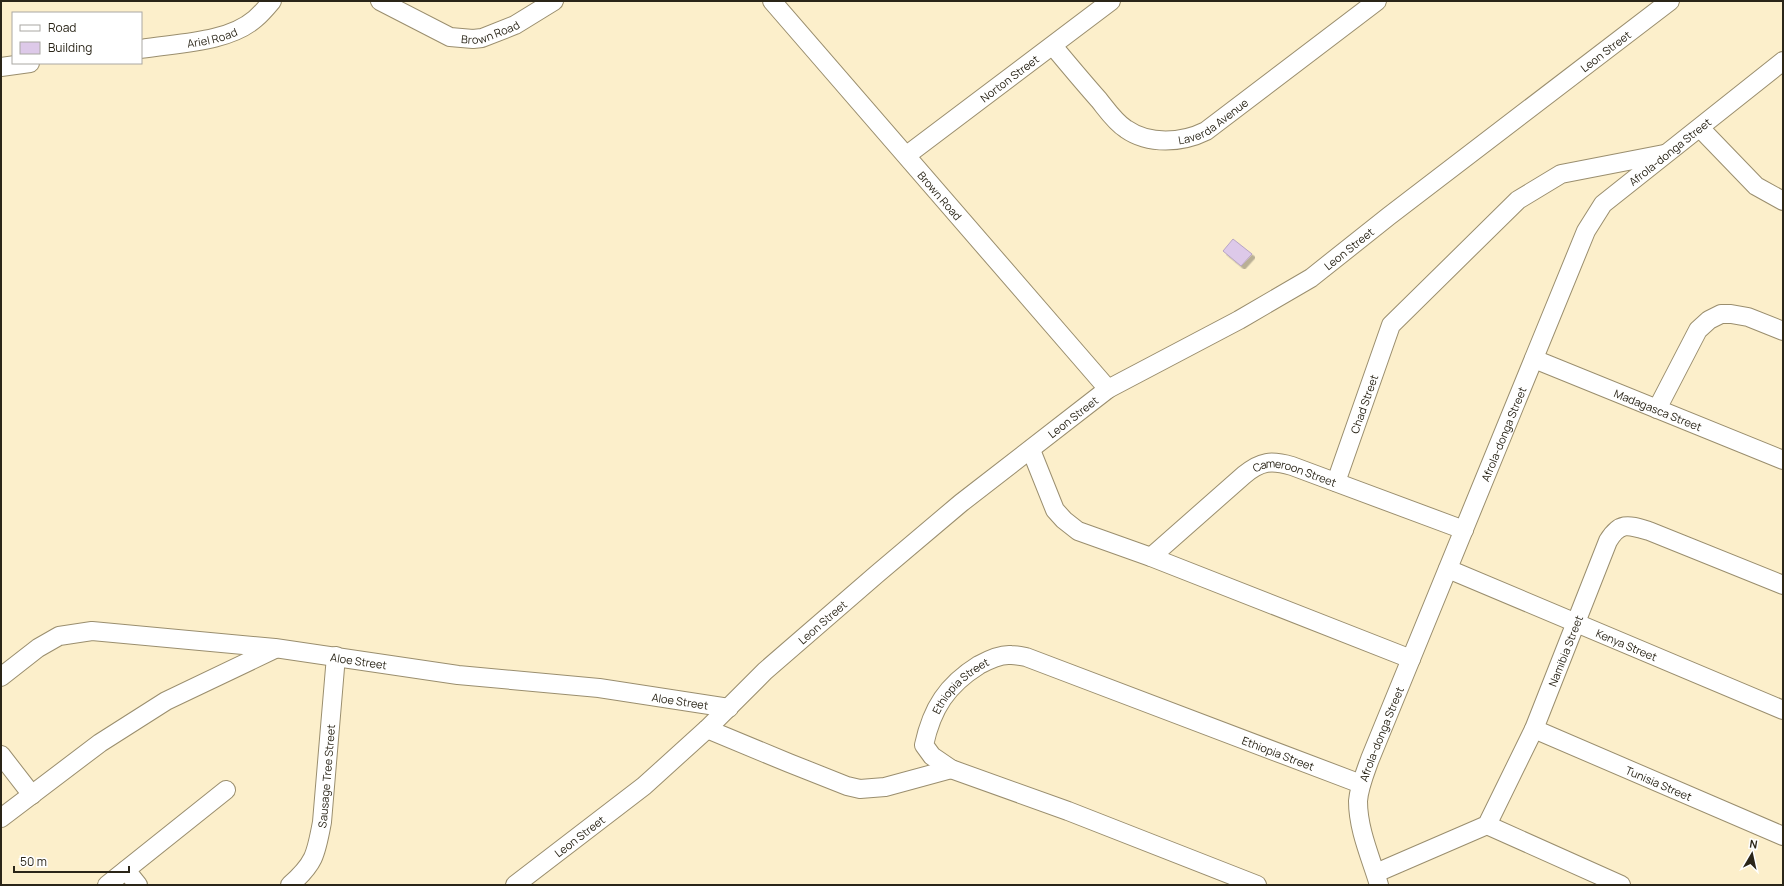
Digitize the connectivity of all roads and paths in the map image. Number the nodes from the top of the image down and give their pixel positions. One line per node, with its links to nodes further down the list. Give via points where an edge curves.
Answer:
1 (272, 1): 9 (street, Ariel Road, via 254,20 231,33 215,38)
2 (380, 1): 3 (street, Brown Road, via 450,37 473,40 515,25)
3 (554, 1)
4 (772, 1): 15 (street, Brown Road)
5 (1111, 1): 8 (street, Norton Street)
6 (1377, 1): 8 (street, Laverda Avenue, via 1206,131 1187,138 1156,140 1126,129)
7 (1670, 1): 19 (street, Leon Street, via 1311,278 1240,320)
8 (1053, 46): 15 (street, Norton Street)
9 (142, 48)
10 (1783, 61): 13 (street, Afrola-donga Street)
11 (23, 64): 12 (street)
12 (1, 67)
13 (1700, 128): 14 (street, Afrola-donga Street); 16 (street, via 1756,186)
14 (1667, 153): 18 (street, Afrola-donga Street, via 1603,204 1595,215 1571,265); 23 (street, Chad Street, via 1561,174 1518,200 1391,325)
15 (907, 155): 19 (street, Brown Road)
16 (1783, 201)
17 (1783, 331): 20 (street, via 1748,317 1731,314 1721,314 1709,320 1698,330)
18 (1534, 359): 20 (street, Madagasca Street); 24 (street, Afrola-donga Street)
19 (1108, 389): 21 (street, Leon Street)
20 (1657, 409): 22 (street, Madagasca Street)
21 (1030, 450): 25 (street, via 1055,510 1064,520 1078,531); 33 (street, Leon Street, via 961,503 812,629)
22 (1783, 460)
23 (1336, 482): 24 (street, Cameroon Street); 25 (street, Cameroon Street, via 1280,463 1260,464 1244,475)
24 (1464, 530): 26 (street, Afrola-donga Street)
25 (1151, 557): 31 (street)
26 (1448, 569): 28 (street, Kenya Street); 31 (street, Afrola-donga Street)
27 (1783, 585): 28 (street, Namibia Street, via 1649,531 1625,526 1613,532 1608,541)
28 (1575, 622): 34 (street, Kenya Street); 36 (street, Namibia Street)
29 (275, 648): 30 (street, Aloe Street); 32 (street, Aloe Street, via 92,631 59,636 38,648); 41 (street, via 166,701 100,743)
30 (336, 656): 33 (street, Aloe Street, via 458,675 599,688); 49 (street, Sausage Tree Street, via 322,822 317,848 310,865)
31 (1411, 659): 39 (street, Afrola-donga Street)
32 (1, 677)
33 (729, 708): 35 (street, Leon Street)
34 (1783, 710)
35 (707, 729): 38 (street, via 860,789 885,788); 50 (street, Leon Street, via 644,786)
36 (1534, 729): 43 (street, Namibia Street); 44 (street, Tunisia Street)
37 (1, 755): 41 (street)
38 (951, 770): 39 (street, Ethiopia Street, via 932,756 924,745 927,729 936,708 948,690 965,674 990,659 1010,655 1026,657); 51 (street, Ethiopia Street, via 1068,811)
39 (1361, 784): 46 (street, Afrola-donga Street, via 1358,800 1360,818)
40 (226, 790): 45 (street)
41 (32, 795): 42 (street)
42 (1, 818)
43 (1488, 824): 46 (street); 52 (street)
44 (1783, 836)
45 (126, 870): 47 (street); 48 (street)
46 (1377, 879)
47 (107, 885)
48 (138, 885)
49 (290, 885)
50 (514, 885)
51 (1256, 885)
52 (1621, 885)

